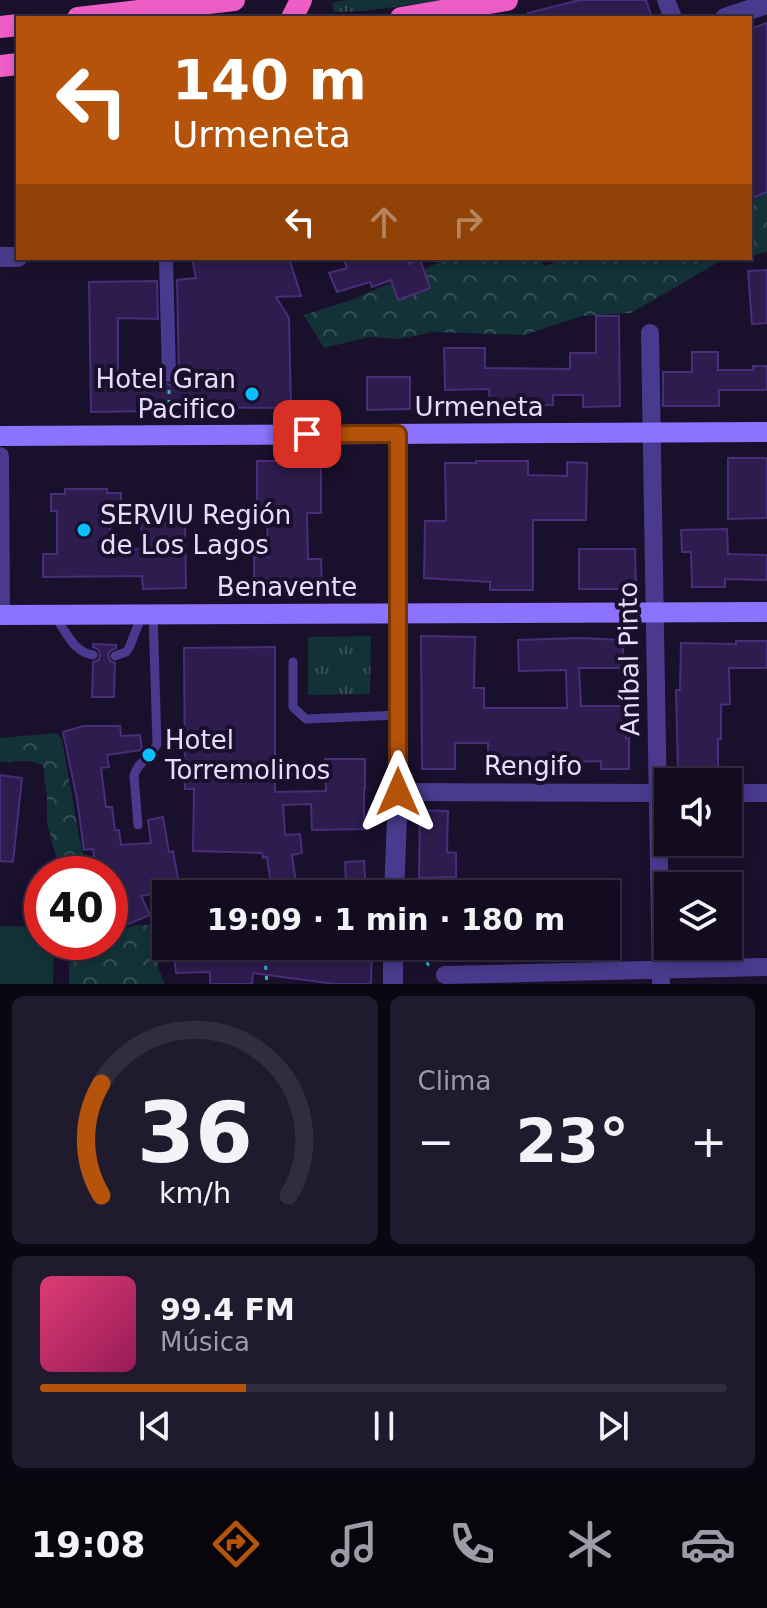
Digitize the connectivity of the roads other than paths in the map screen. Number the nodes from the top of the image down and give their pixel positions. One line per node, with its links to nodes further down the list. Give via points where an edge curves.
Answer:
1 (234, 0): 4 (highway)
2 (507, 0): 5 (highway)
3 (767, 4): 6 (street)
4 (95, 16)
5 (413, 16)
6 (731, 16)
7 (166, 260): 9 (street)
8 (650, 333): 11 (street, Aníbal Pinto)
9 (169, 375)
10 (767, 432): 11 (main road, Urmeneta)
11 (651, 433): 12 (main road, Urmeneta); 15 (street, Aníbal Pinto)
12 (398, 434): 13 (main road, Urmeneta); 17 (street)
13 (0, 436)
14 (0, 456): 19 (street)
15 (655, 612): 16 (main road, Benavente); 17 (main road, Benavente); 25 (street, Aníbal Pinto)
16 (767, 612)
17 (399, 613): 18 (main road, Benavente); 24 (street)
18 (148, 614): 20 (main road, Benavente); 22 (lane, via 126,652); 30 (lane, via 157,744 135,770)
19 (0, 615): 20 (main road, Benavente)
20 (53, 615): 21 (lane, via 77,649)
21 (93, 655)
22 (115, 656)
23 (293, 662): 24 (lane, via 293,707 306,719)
24 (399, 715): 26 (street)
25 (662, 768)
26 (398, 792): 27 (street, Rengifo); 32 (street)
27 (654, 793)
28 (742, 793): 29 (street)
29 (767, 793)
30 (138, 825)
31 (662, 856): 36 (street, Aníbal Pinto)
32 (395, 880)
33 (393, 960): 37 (street)
34 (767, 967): 36 (street)
35 (445, 975): 36 (street)
36 (661, 977)
37 (393, 984)

